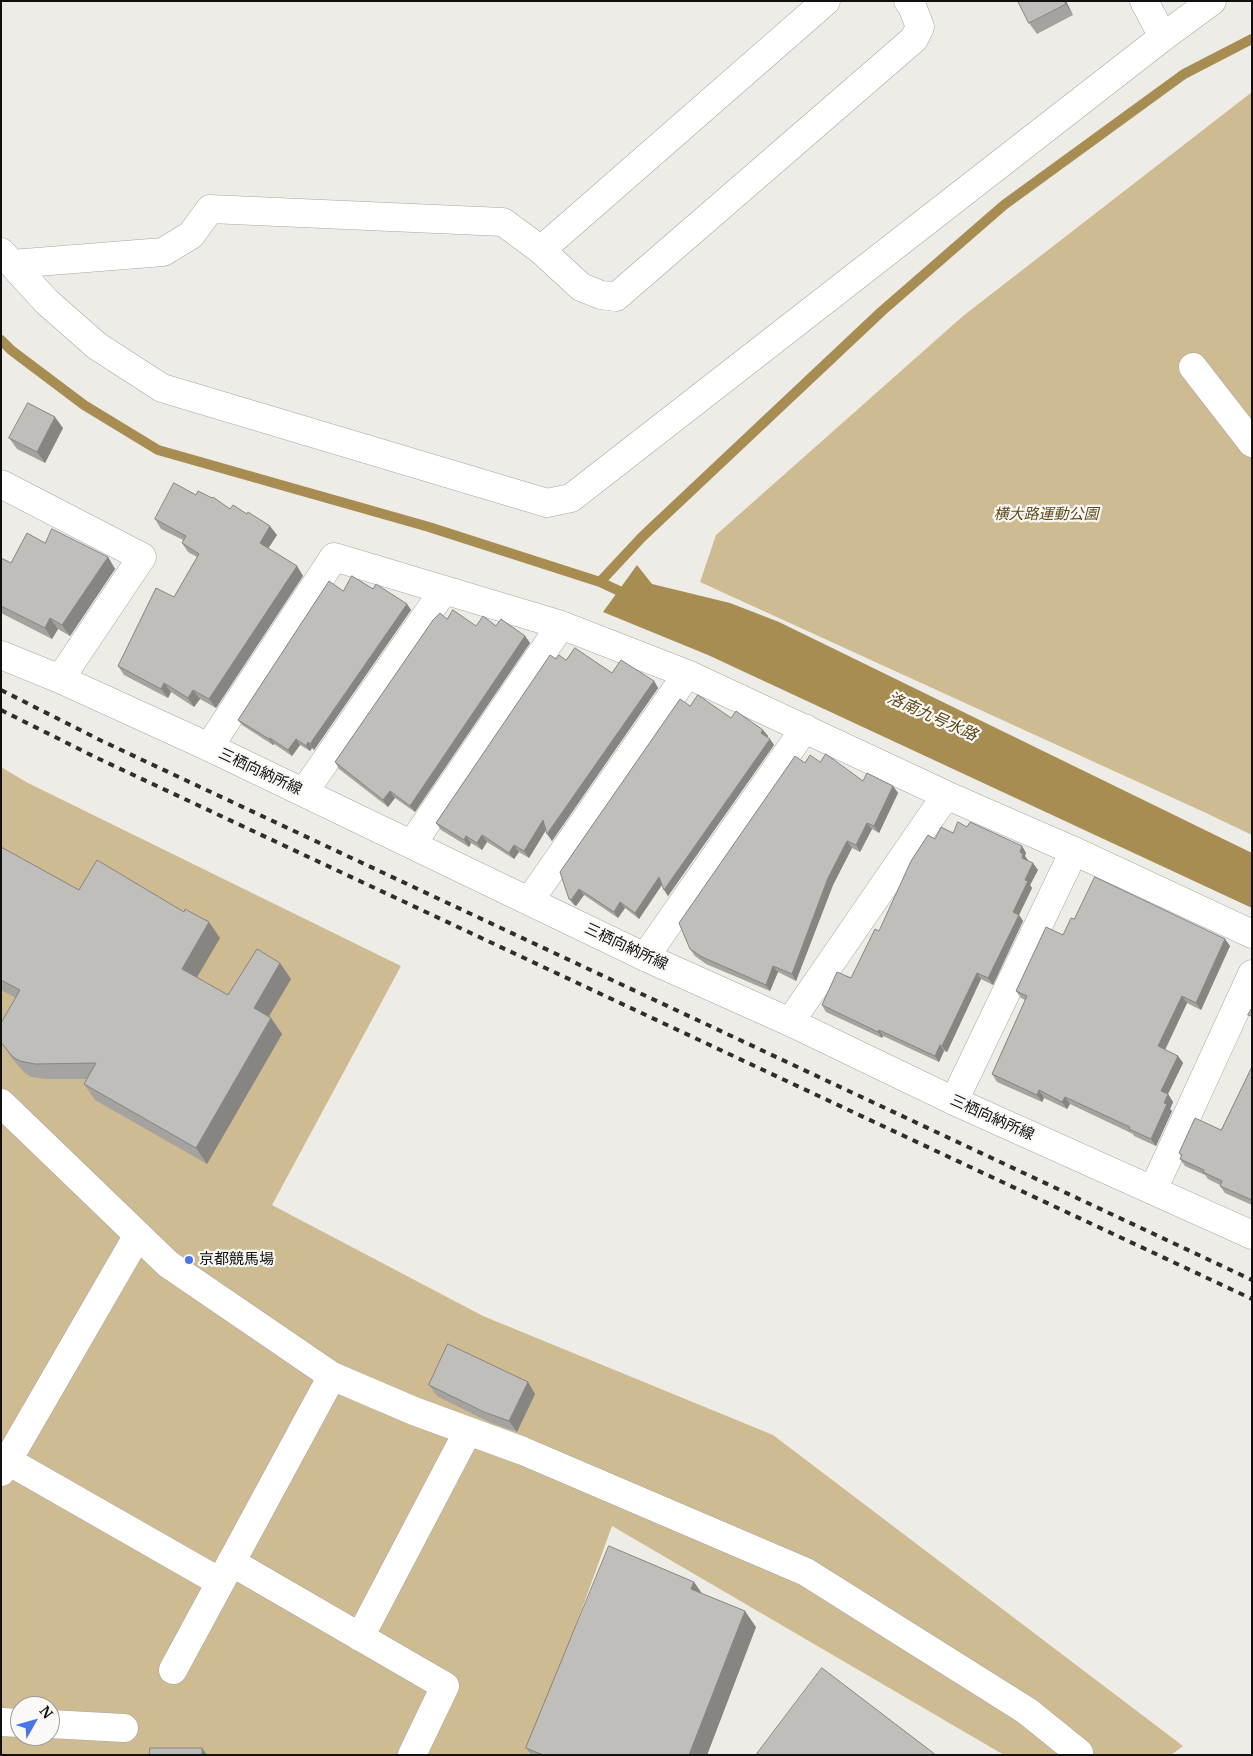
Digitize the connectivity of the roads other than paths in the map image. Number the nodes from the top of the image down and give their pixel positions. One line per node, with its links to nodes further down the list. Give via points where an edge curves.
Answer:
1 (826, 1): 6 (street)
2 (908, 1): 6 (street, via 920,27 914,39 616,297 600,295 581,286)
3 (1144, 1): 5 (street)
4 (1212, 1): 5 (street)
5 (1163, 37): 7 (street, via 571,498 547,503 162,388 97,346 47,302)
6 (541, 250): 7 (street, via 503,222 210,209 191,235 163,252)
7 (7, 258)
8 (1192, 367): 9 (street)
9 (1252, 443)
10 (1, 484): 15 (street, via 142,557)
11 (444, 590): 12 (street); 17 (street, via 334,557); 18 (street)
12 (561, 626): 14 (street); 20 (street)
13 (1, 655): 15 (street, 三栖向納所線)
14 (687, 674): 16 (street); 22 (street)
15 (60, 679): 17 (street, 三栖向納所線)
16 (805, 728): 19 (street); 24 (street)
17 (209, 747): 18 (street, 三栖向納所線)
18 (304, 792): 20 (street, 三栖向納所線)
19 (946, 795): 21 (street); 26 (street)
20 (412, 844): 22 (street, 三栖向納所線)
21 (1074, 851): 23 (street); 27 (street)
22 (530, 900): 24 (street, 三栖向納所線)
23 (1252, 934)
24 (645, 957): 26 (street, 三栖向納所線)
25 (1252, 974): 29 (street)
26 (790, 1022): 27 (street, 三栖向納所線)
27 (954, 1101): 29 (street, 三栖向納所線)
28 (1, 1103): 30 (street)
29 (1153, 1190): 31 (street, 三栖向納所線)
30 (138, 1235): 32 (street, via 168,1264); 34 (street)
31 (1252, 1235)
32 (332, 1376): 33 (street); 35 (street)
33 (468, 1431): 36 (street); 40 (street, via 523,1451 806,1572 1027,1711)
34 (3, 1463): 35 (street)
35 (226, 1572): 36 (street); 37 (street)
36 (360, 1637): 41 (street, via 446,1686)
37 (173, 1670)
38 (60, 1725): 39 (street)
39 (124, 1728)
40 (1079, 1753)
41 (412, 1755)

